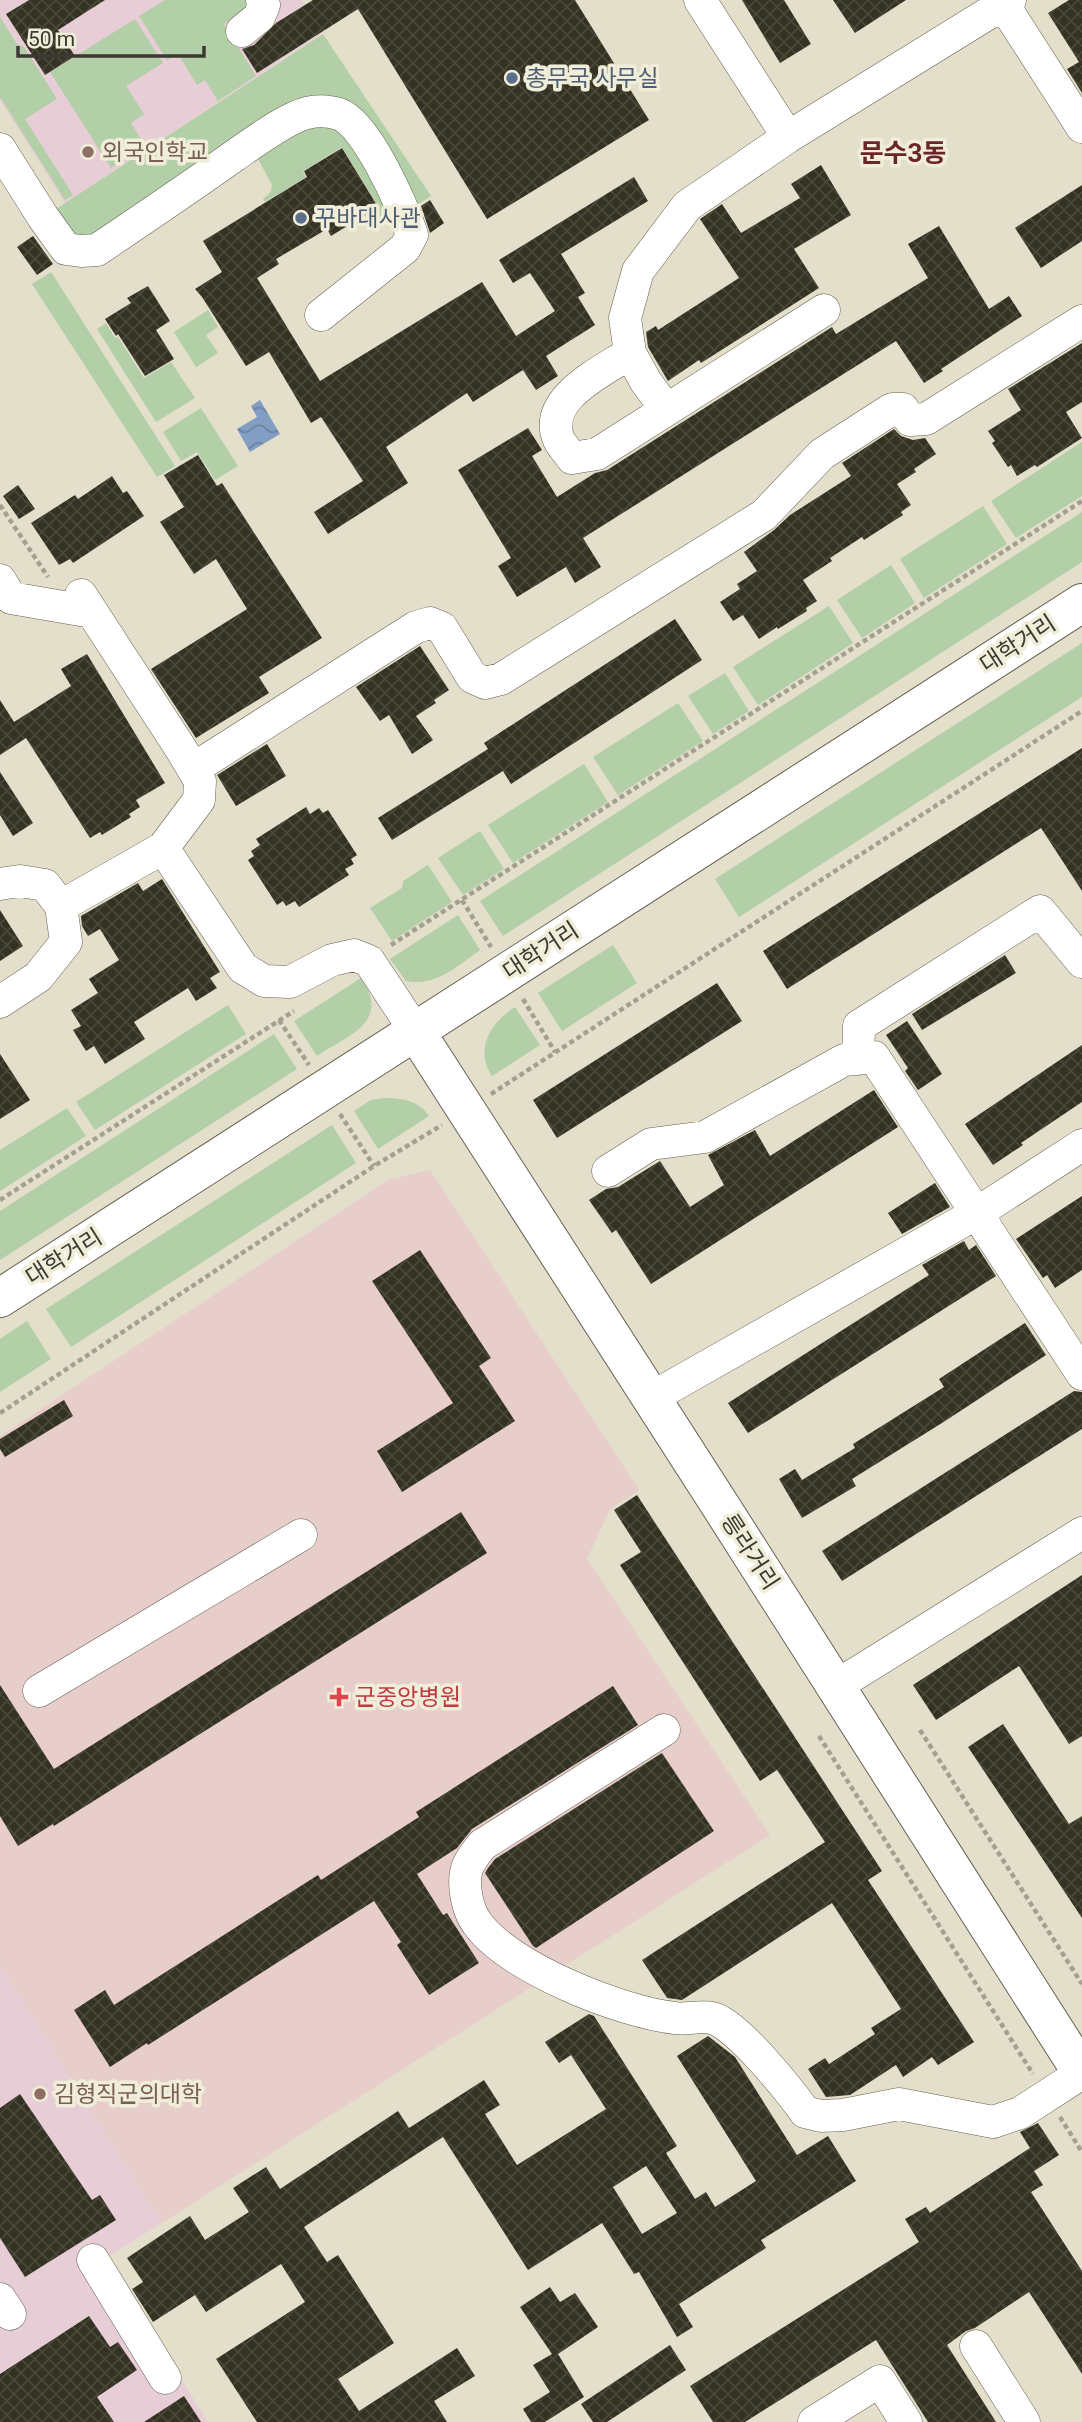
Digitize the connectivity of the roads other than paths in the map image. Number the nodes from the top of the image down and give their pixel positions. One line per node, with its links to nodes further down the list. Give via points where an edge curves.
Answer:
1 (262, 0): 4 (street, via 259,17)
2 (700, 0): 6 (street)
3 (1007, 2): 5 (street); 6 (street)
4 (242, 31)
5 (1082, 127)
6 (788, 136): 11 (street, via 687,206 638,271 625,318)
7 (0, 149): 9 (street, via 66,248 97,250 267,134 305,113 341,115 355,125 390,180 412,235 405,248)
8 (824, 310): 12 (street)
9 (321, 315)
10 (1082, 321): 15 (street, via 926,419 910,419 903,409 892,409 822,454 764,516 501,679 485,683 472,677 442,628 430,623 416,627)
11 (630, 353): 12 (street); 12 (street, via 571,391 556,417 558,439 572,458 597,454)
12 (666, 409)
13 (0, 580): 15 (street, via 11,598 86,604)
14 (1082, 603): 21 (main road, 대학거리)
15 (193, 769): 16 (street, via 200,780 199,800)
16 (163, 848): 18 (street); 21 (street, via 243,968 264,981 290,982 332,960 354,955 369,961)
17 (0, 884): 18 (street, via 45,885)
18 (61, 906): 20 (street, via 66,942 38,977)
19 (1082, 962): 22 (street, via 1041,911 859,1026)
20 (0, 1002)
21 (416, 1032): 26 (main road, 대학거리); 28 (main road, 릉라거리)
22 (858, 1059): 24 (street, via 844,1060 705,1137 651,1144); 25 (street, via 874,1057)
23 (1082, 1145): 25 (street)
24 (608, 1171)
25 (977, 1213): 27 (street); 28 (street)
26 (0, 1298)
27 (1082, 1374)
28 (651, 1398): 31 (main road, 릉라거리)
29 (1082, 1533): 31 (street)
30 (301, 1535): 32 (street)
31 (836, 1686): 34 (main road, 릉라거리)
32 (38, 1691)
33 (664, 1730): 34 (street, via 482,1845 466,1870 464,1890 476,1923 510,1954 583,1993 635,2010 677,2019 713,2018 781,2078 805,2112 821,2116 899,2104 993,2122 1020,2113)
34 (1082, 2073)
35 (93, 2260): 37 (street)
36 (976, 2346): 40 (street)
37 (164, 2378)
38 (814, 2422): 39 (street, via 880,2381)
39 (906, 2422)
40 (1024, 2422)

